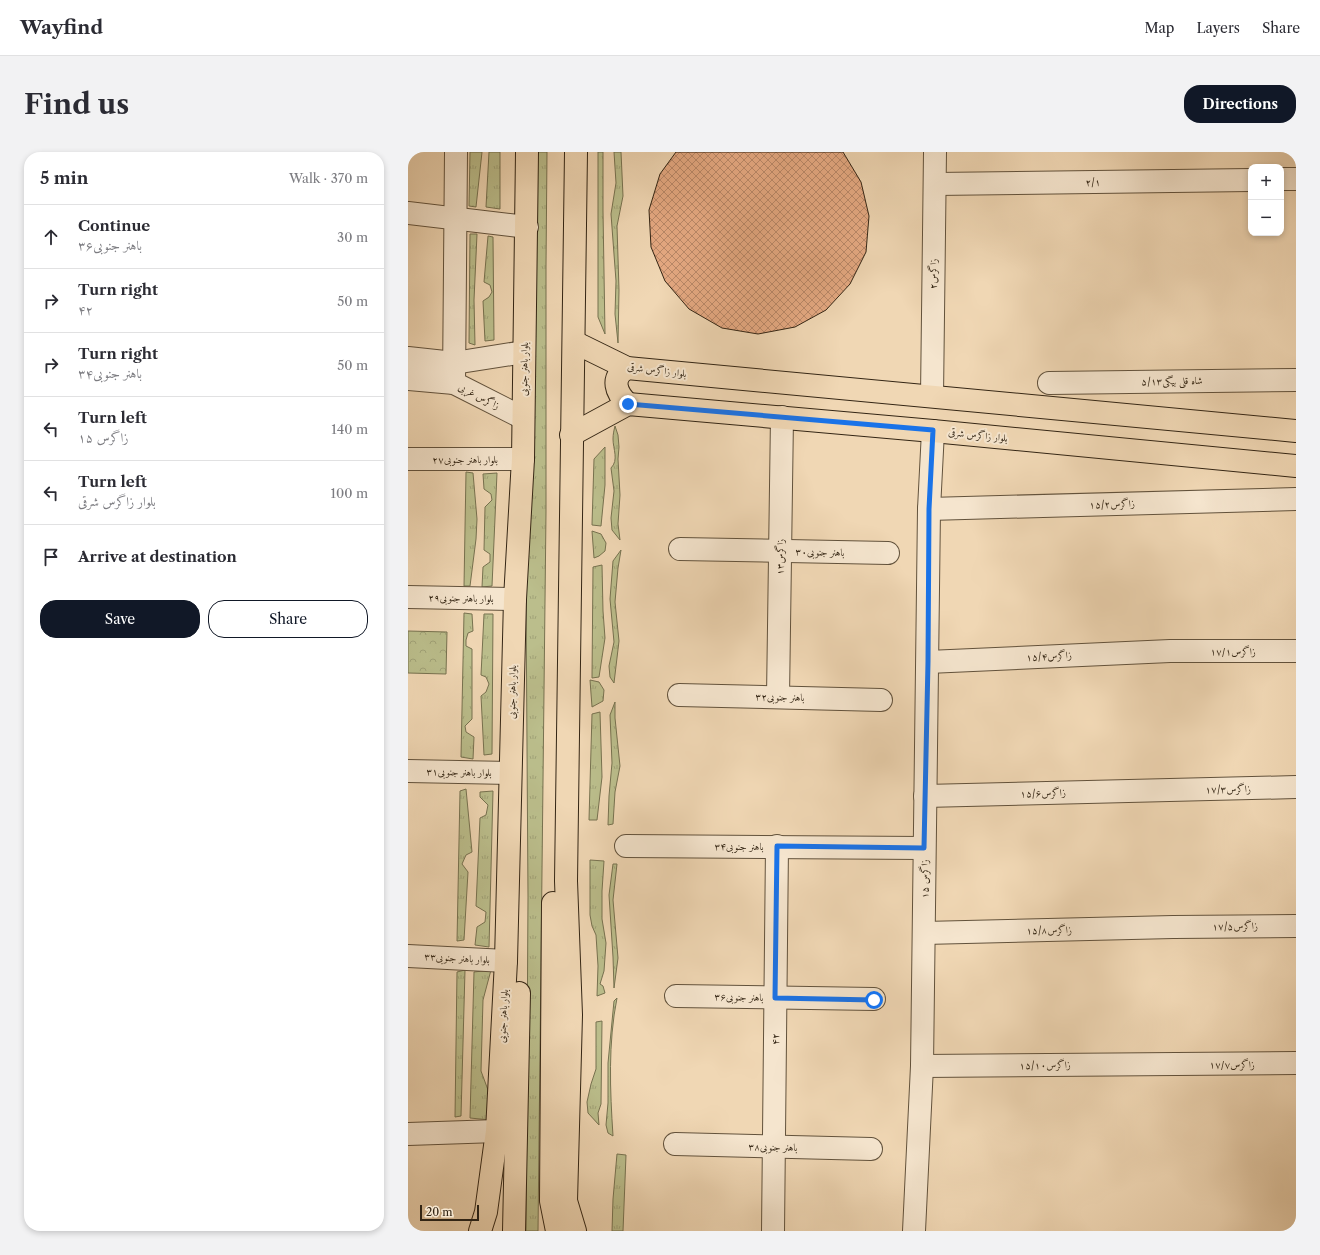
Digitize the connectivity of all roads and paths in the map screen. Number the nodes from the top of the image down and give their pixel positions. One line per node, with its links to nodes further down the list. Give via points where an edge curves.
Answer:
1 (456, 152): 10 (street)
2 (527, 152): 11 (main road, بلوار باهنر جنوبی)
3 (576, 152): 12 (main road)
4 (935, 152): 8 (street, زاگرس۲)
5 (1284, 179): 6 (street)
6 (1296, 179)
7 (1248, 180): 8 (street, ۲/۱)
8 (935, 184): 20 (street, زاگرس۲)
9 (408, 213): 10 (street)
10 (455, 218): 11 (street); 16 (street)
11 (527, 227): 13 (main road, بلوار باهنر جنوبی)
12 (574, 342): 15 (main road, بلوار زاگرس شرقی); 27 (main road)
13 (524, 352): 16 (street, زاگرس غربی); 23 (main road, بلوار باهنر جنوبی)
14 (408, 358): 16 (street, زاگرس غربی)
15 (627, 368): 20 (main road, بلوار زاگرس شرقی); 21 (main road, via 620,374 616,387)
16 (454, 373): 17 (street, زاگرس غربی); 23 (street, زاگرس غربی)
17 (408, 379)
18 (1296, 380): 19 (street, شاه قلی بیگی۵/۱۳)
19 (1049, 383)
20 (932, 396): 24 (main road, بلوار زاگرس شرقی)
21 (628, 404): 22 (main road, بلوار زاگرس شرقی); 27 (main road)
22 (782, 417): 25 (main road, بلوار زاگرس شرقی); 35 (street, زاگرس۱۳)
23 (523, 418): 30 (main road, بلوار باهنر جنوبی)
24 (1170, 419): 26 (main road, بلوار زاگرس شرقی); 28 (main road)
25 (933, 430): 28 (main road, بلوار زاگرس شرقی); 33 (street, زاگرس ۱۵)
26 (1296, 431)
27 (571, 435): 45 (main road)
28 (1167, 454): 31 (main road, بلوار زاگرس شرقی)
29 (408, 459): 30 (street, بلوار باهنر جنوبی۲۷)
30 (523, 459): 38 (main road, بلوار باهنر جنوبی)
31 (1296, 466)
32 (1296, 499): 33 (street, زاگرس۱۵/۲)
33 (929, 509): 41 (street, زاگرس ۱۵)
34 (680, 549): 35 (street, باهنر جنوبی۳۰)
35 (780, 551): 36 (street, باهنر جنوبی۳۰); 43 (street, زاگرس۱۳)
36 (888, 553)
37 (408, 597): 38 (street, بلوار باهنر جنوبی۲۹)
38 (515, 599): 46 (main road, بلوار باهنر جنوبی)
39 (1170, 650): 40 (street, زاگرس۱۷/۱); 41 (street, زاگرس۱۵/۴)
40 (1296, 651)
41 (928, 662): 51 (street, زاگرس ۱۵)
42 (679, 695): 43 (street, باهنر جنوبی۳۲)
43 (778, 697): 44 (street, باهنر جنوبی۳۲)
44 (881, 700)
45 (568, 721): 73 (main road, via 556,818 552,916 551,1201); 74 (main road, via 566,881 570,1015 566,1201)
46 (512, 722): 48 (main road, بلوار باهنر جنوبی); 72 (main road, via 520,941)
47 (408, 771): 48 (street, بلوار باهنر جنوبی۳۱)
48 (510, 773): 59 (main road, بلوار باهنر جنوبی)
49 (1296, 787): 50 (street, زاگرس۱۷/۳)
50 (1161, 790): 51 (street, زاگرس۱۵/۶)
51 (926, 796): 54 (street, زاگرس ۱۵)
52 (626, 846): 53 (street, باهنر جنوبی۳۴)
53 (777, 846): 54 (street, باهنر جنوبی۳۴); 61 (street, ۴۲)
54 (924, 848): 57 (street, زاگرس ۱۵)
55 (1296, 926): 56 (street, زاگرس۱۷/۵)
56 (1174, 927): 57 (street, زاگرس۱۵/۸)
57 (924, 933): 65 (street, زاگرس ۱۵)
58 (408, 956): 59 (street, بلوار باهنر جنوبی۳۳)
59 (506, 961): 66 (main road, بلوار باهنر جنوبی)
60 (676, 996): 61 (street, باهنر جنوبی۳۶)
61 (775, 998): 62 (street, باهنر جنوبی۳۶); 69 (street, ۴۲)
62 (874, 1000)
63 (1296, 1063): 64 (street, زاگرس۱۷/۷)
64 (1169, 1064): 65 (street, زاگرس۱۵/۱۰)
65 (922, 1066): 76 (street, زاگرس ۱۵)
66 (497, 1131): 67 (street); 71 (main road, بلوار باهنر جنوبی, via 486,1212)
67 (408, 1134)
68 (675, 1144): 69 (street, باهنر جنوبی۳۸)
69 (774, 1147): 70 (street, باهنر جنوبی۳۸); 75 (street, ۴۲)
70 (871, 1150)
71 (480, 1231)
72 (514, 1231)
73 (557, 1231)
74 (575, 1231)
75 (772, 1231)
76 (914, 1231)

